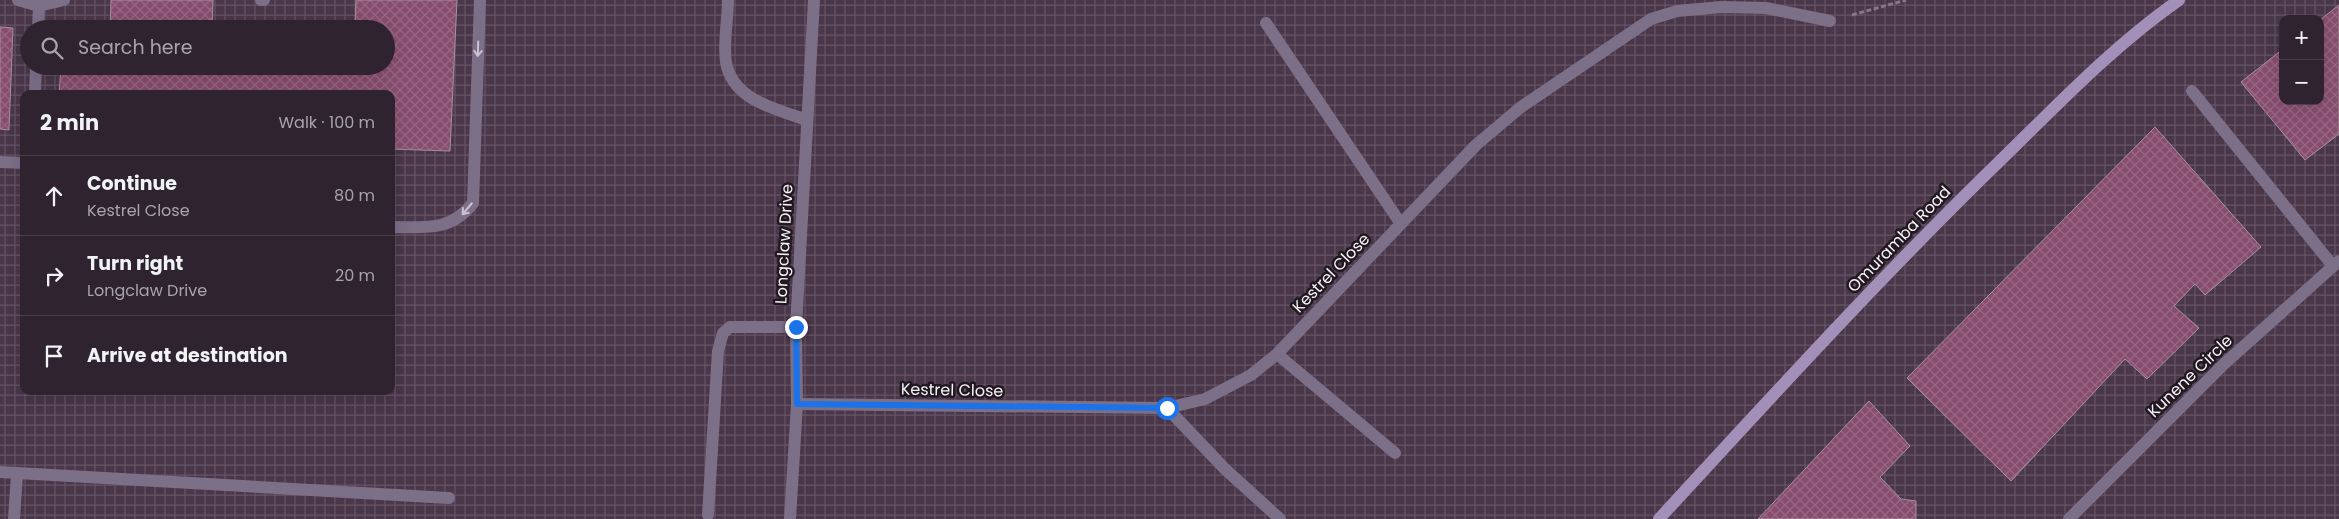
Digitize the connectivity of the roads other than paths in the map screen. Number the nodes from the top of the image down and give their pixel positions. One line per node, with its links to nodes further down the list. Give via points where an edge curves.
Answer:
1 (18, 0): 7 (street)
2 (64, 0): 7 (street)
3 (480, 0): 18 (street, one-way to 18, via 473,203 465,214 436,228)
4 (728, 0): 14 (street, via 726,63 734,84 764,105)
5 (814, 0): 14 (street, Longclaw Drive)
6 (2180, 0): 32 (main road, Omuramba Road, via 2135,33 2092,71 1951,207)
7 (39, 6): 8 (street)
8 (38, 20)
9 (1830, 21): 17 (street, Kestrel Close, via 1766,8 1722,6 1651,19 1521,107 1476,145)
10 (1266, 23): 17 (street)
11 (36, 75): 12 (street)
12 (35, 90)
13 (2192, 91): 19 (street)
14 (807, 120): 20 (street, Longclaw Drive)
15 (0, 162): 16 (street)
16 (20, 163)
17 (1401, 224): 21 (street, Kestrel Close)
18 (395, 227)
19 (2336, 264): 33 (street, Kunene Circle, via 2224,364)
20 (796, 327): 22 (street, Longclaw Drive); 28 (street, via 730,327 723,333 718,351)
21 (1277, 354): 23 (street, Kestrel Close, via 1251,375 1204,399); 24 (street)
22 (797, 404): 23 (street, Kestrel Close); 30 (street, Longclaw Drive)
23 (1167, 408): 31 (street, via 1225,469)
24 (1395, 453)
25 (0, 472): 26 (street)
26 (17, 474): 27 (street); 29 (street)
27 (448, 498)
28 (708, 515)
29 (14, 519)
30 (790, 519)
31 (1280, 519)
32 (1659, 519)
33 (2068, 519)

